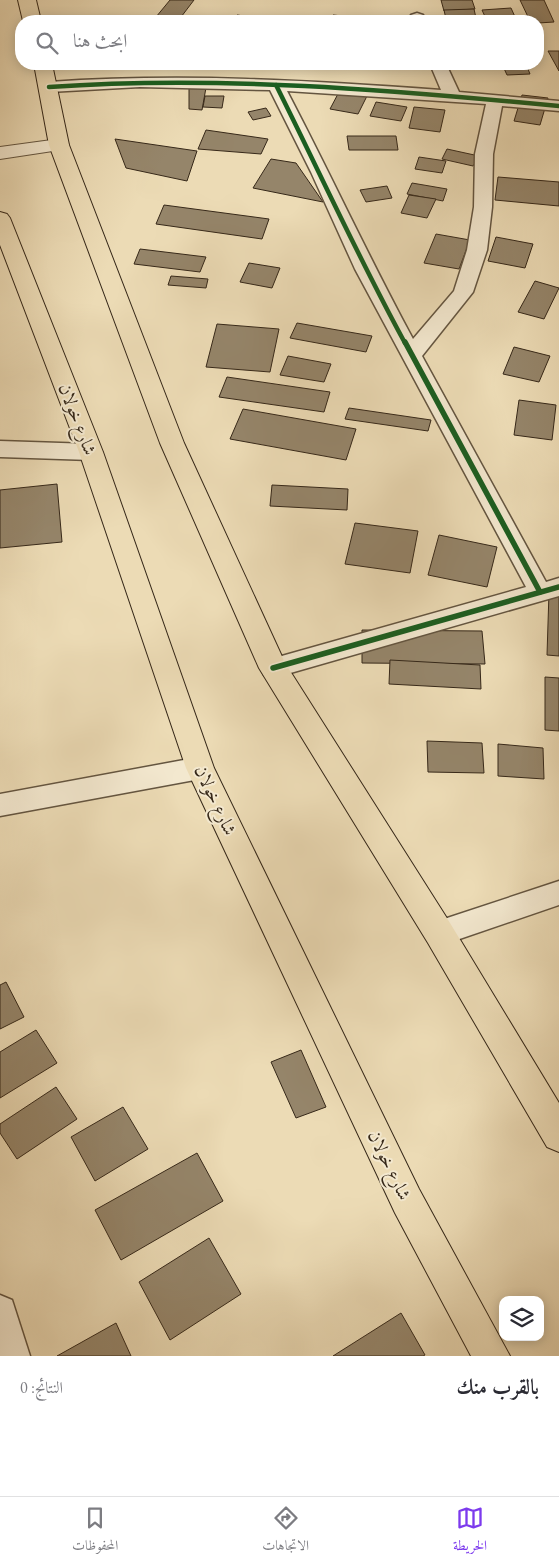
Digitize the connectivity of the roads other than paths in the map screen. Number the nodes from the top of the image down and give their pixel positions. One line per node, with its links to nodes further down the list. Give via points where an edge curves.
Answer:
1 (27, 0): 2 (main road)
2 (31, 15)
3 (45, 70): 6 (main road)
4 (441, 70): 7 (street)
5 (276, 85): 6 (street, via 138,82); 7 (street); 13 (street)
6 (49, 87): 10 (main road)
7 (452, 95): 8 (street)
8 (496, 100): 9 (street); 13 (street, via 484,154 483,207 477,250 464,292)
9 (559, 106)
10 (59, 145): 11 (street); 17 (main road, via 172,443)
11 (0, 153)
12 (0, 218): 15 (main road, شارع خولان)
13 (411, 356): 16 (street)
14 (0, 449): 15 (street)
15 (91, 452): 18 (main road, شارع خولان)
16 (549, 590): 17 (street)
17 (272, 668): 21 (main road)
18 (200, 768): 19 (street); 25 (main road, شارع خولان, via 407,1201)
19 (0, 805)
20 (559, 893): 21 (street)
21 (439, 933): 22 (main road)
22 (559, 1135)
23 (0, 1312): 24 (street)
24 (12, 1356)
25 (491, 1356)

